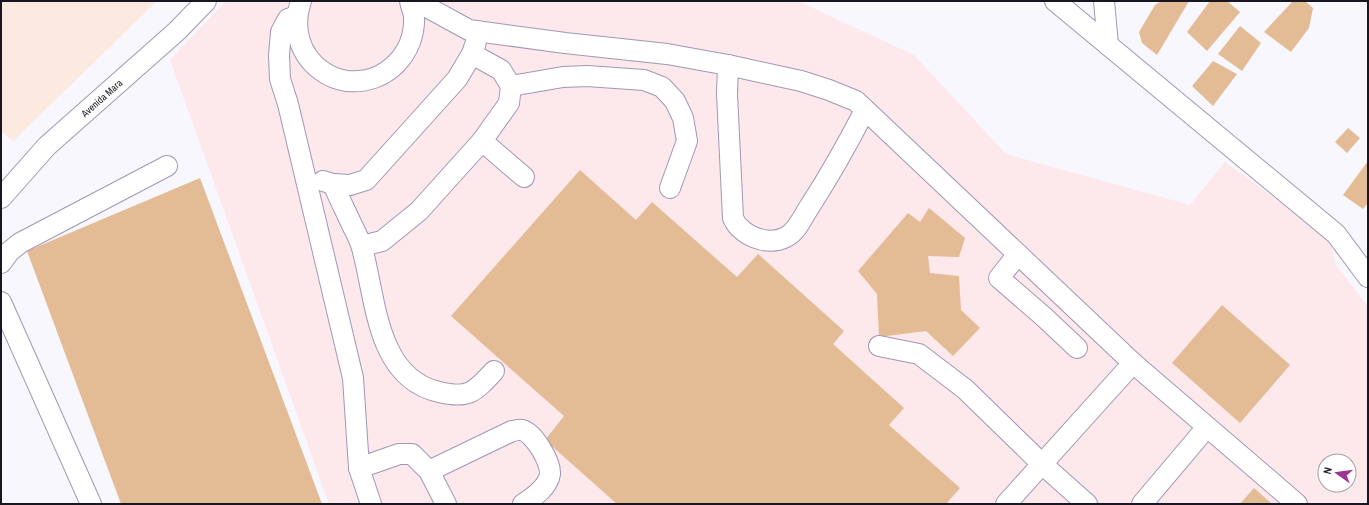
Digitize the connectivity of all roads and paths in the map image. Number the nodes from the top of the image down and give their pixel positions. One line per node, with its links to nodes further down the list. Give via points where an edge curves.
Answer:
1 (206, 1): 19 (street, Avenida Mara, via 177,31 47,146)
2 (410, 1): 6 (street, via 414,14 408,50 392,68 365,81 347,81 330,76 315,66 304,51 298,34)
3 (416, 1): 7 (street, via 469,30)
4 (1055, 1): 8 (street)
5 (1104, 1): 8 (street)
6 (299, 9): 16 (street, via 288,19 280,32 279,55 280,79)
7 (480, 31): 9 (street); 10 (street, via 667,54)
8 (1108, 45): 23 (street, via 1336,234)
9 (472, 54): 11 (street, via 501,70); 17 (street, via 457,79 366,180 350,185)
10 (728, 65): 12 (street, via 801,81 829,90 856,101); 12 (street, via 733,218 740,228 762,240 773,241 786,237 796,228 837,163)
11 (511, 86): 13 (street, via 510,103); 18 (street, via 563,77 587,76 644,80 662,87 676,101 683,118 687,141)
12 (865, 110): 21 (street)
13 (482, 141): 15 (street); 20 (street, via 419,211 382,241)
14 (167, 166): 22 (street, via 20,243)
15 (524, 177)
16 (306, 181): 17 (street, via 318,180); 31 (street, via 353,378)
17 (333, 184): 20 (street)
18 (670, 188)
19 (1, 198)
20 (362, 246): 28 (street, via 381,335 394,361 411,379 430,390 453,395 466,394 480,387)
21 (1018, 254): 26 (street, via 998,278); 27 (street)
22 (1, 263)
23 (1368, 277)
24 (1, 302): 34 (street)
25 (878, 346): 30 (street, via 919,354 965,389)
26 (1077, 348)
27 (1133, 363): 29 (street); 30 (street)
28 (494, 371)
29 (1207, 426): 39 (street); 40 (street)
30 (1042, 464): 33 (street); 38 (street)
31 (359, 468): 32 (street, via 399,454 412,454); 35 (street)
32 (429, 471): 36 (street); 37 (street, via 512,431 522,430 538,444 550,474 546,485)
33 (1076, 500)
34 (90, 504)
35 (371, 504)
36 (446, 504)
37 (523, 504)
38 (1006, 504)
39 (1142, 504)
40 (1297, 504)

